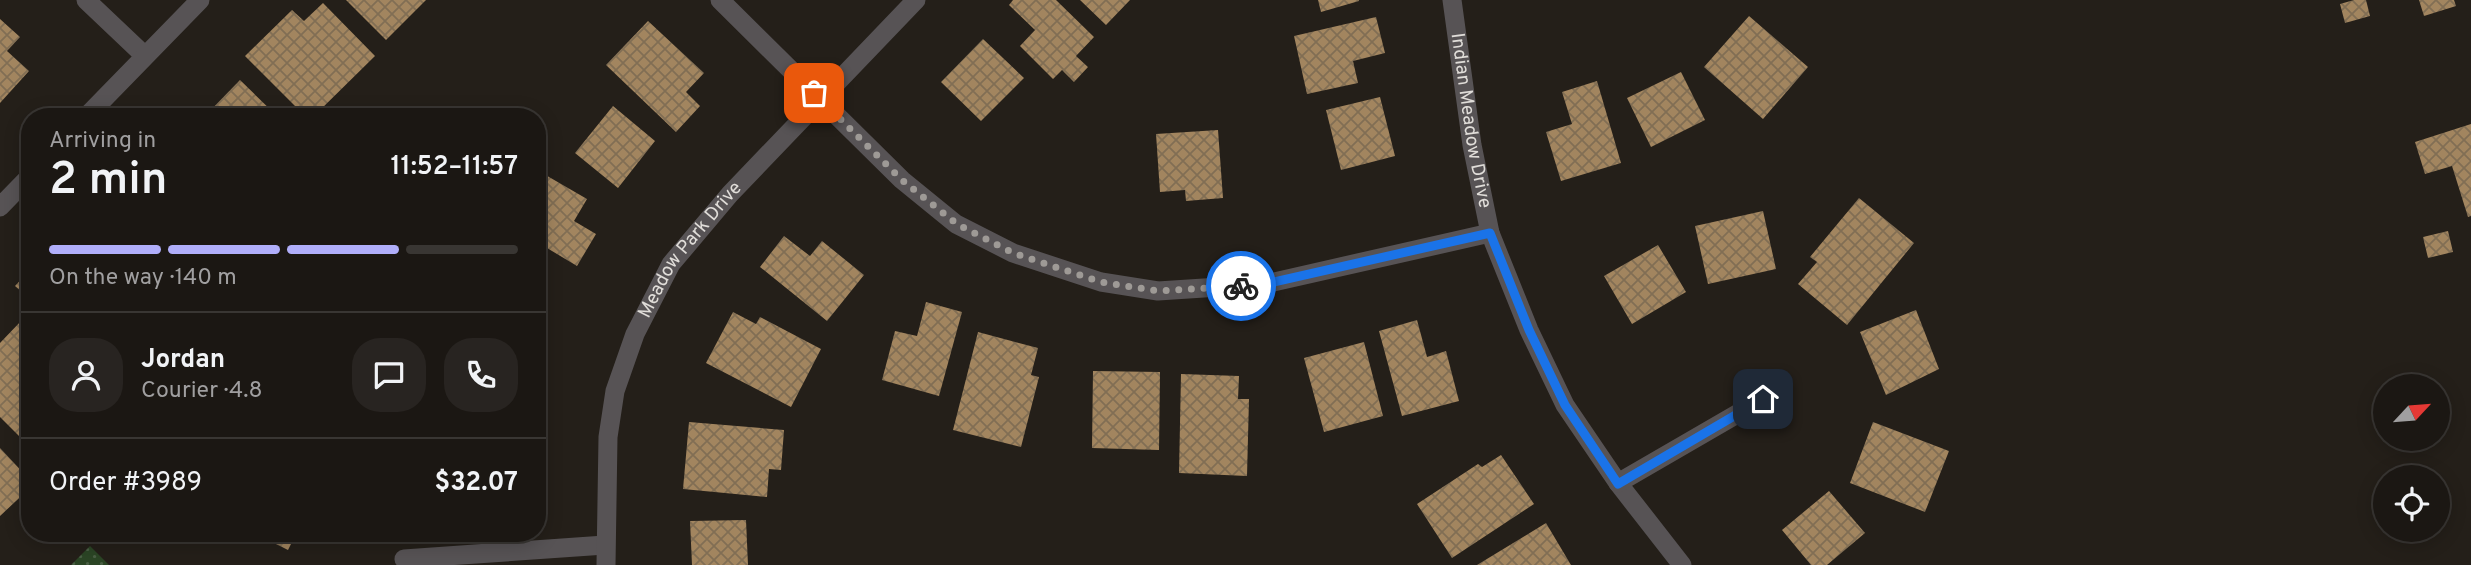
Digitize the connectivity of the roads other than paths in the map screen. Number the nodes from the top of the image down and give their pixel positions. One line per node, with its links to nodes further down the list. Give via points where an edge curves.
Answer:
1 (86, 0): 6 (street)
2 (200, 0): 6 (street)
3 (720, 0): 7 (street)
4 (916, 0): 7 (street, Meadow Park Drive)
5 (1452, 0): 11 (street, Indian Meadow Drive, via 1472,145)
6 (145, 56): 8 (street)
7 (820, 99): 11 (street, via 902,180 957,224 1013,253 1101,282 1158,291 1265,284); 14 (street, Meadow Park Drive, via 671,264 635,334 615,391 608,437)
8 (95, 108)
9 (21, 185): 10 (street)
10 (0, 207)
11 (1490, 233): 13 (street, Indian Meadow Drive, via 1565,405)
12 (1763, 399): 13 (street)
13 (1618, 484): 16 (street, Indian Meadow Drive)
14 (606, 555): 15 (street)
15 (404, 559)
16 (1682, 565)

